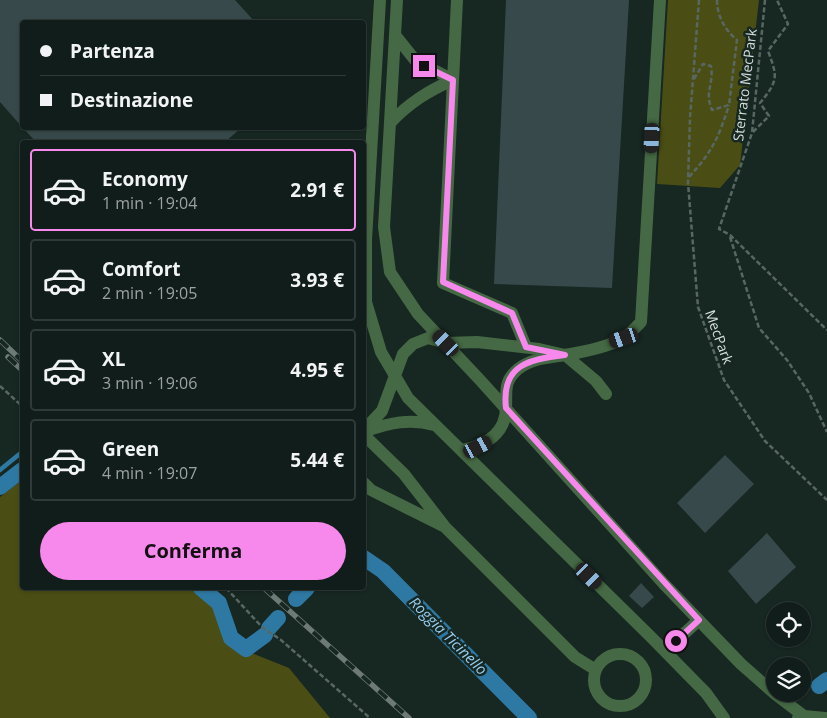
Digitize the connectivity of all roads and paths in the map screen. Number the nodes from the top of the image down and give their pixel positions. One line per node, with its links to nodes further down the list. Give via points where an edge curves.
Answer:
1 (379, 0): 23 (street, via 366,240 366,302 381,352)
2 (397, 0): 9 (street)
3 (457, 0): 10 (street)
4 (660, 0): 22 (street, via 641,322 624,338)
5 (699, 0): 11 (path, MecPark)
6 (717, 0): 13 (path, via 717,11 737,40)
7 (765, 0): 14 (path, Sterrato MecPark)
8 (778, 0): 12 (path, via 788,24 768,51 777,73 772,89)
9 (395, 35): 10 (street, via 415,60); 15 (street)
10 (453, 80): 15 (street, via 408,104); 21 (street, via 443,282 512,313)
11 (693, 82): 13 (path, via 704,64 711,66 707,98 712,110); 17 (path, MecPark)
12 (760, 103): 14 (path); 16 (path, via 769,116)
13 (729, 105): 17 (path, via 718,140)
14 (755, 108): 16 (path, Sterrato MecPark)
15 (390, 123): 20 (street, via 384,227 390,272 418,314)
16 (752, 133): 18 (path, Sterrato MecPark, via 719,229)
17 (688, 178): 35 (path, MecPark, via 698,307 724,380 765,441)
18 (730, 235): 19 (path, Sterrato MecPark); 31 (path, via 760,328 809,393)
19 (827, 330)
20 (446, 343): 21 (street, via 478,342); 23 (street, via 428,338 413,344 402,354); 27 (street)
21 (526, 347): 22 (street)
22 (565, 355): 25 (street, via 596,381); 27 (street, via 536,359 516,370 504,392)
23 (394, 374): 28 (street, via 408,398); 29 (street, via 382,411)
24 (0, 386): 26 (path)
25 (606, 394)
26 (20, 404)
27 (506, 408): 33 (street, via 501,427 491,440 478,447); 38 (street)
28 (436, 425): 30 (street, via 402,422); 33 (street)
29 (366, 430)
30 (366, 431)
31 (827, 432)
32 (366, 434): 36 (street, via 404,474)
33 (460, 450): 39 (street)
34 (366, 485): 36 (street)
35 (827, 500)
36 (445, 528): 40 (street, via 575,657)
37 (228, 590): 43 (path, via 262,626)
38 (699, 620): 39 (street); 41 (street)
39 (665, 651): 47 (street)
40 (596, 670): 40 (street, via 608,657 624,654 633,657 644,670 646,687 637,701 629,706 612,706 598,695 594,687)
41 (766, 686)
42 (784, 702): 44 (street)
43 (364, 712): 45 (path); 46 (path)
44 (800, 717): 48 (street)
45 (365, 718)
46 (370, 718)
47 (724, 718)
48 (824, 718)

